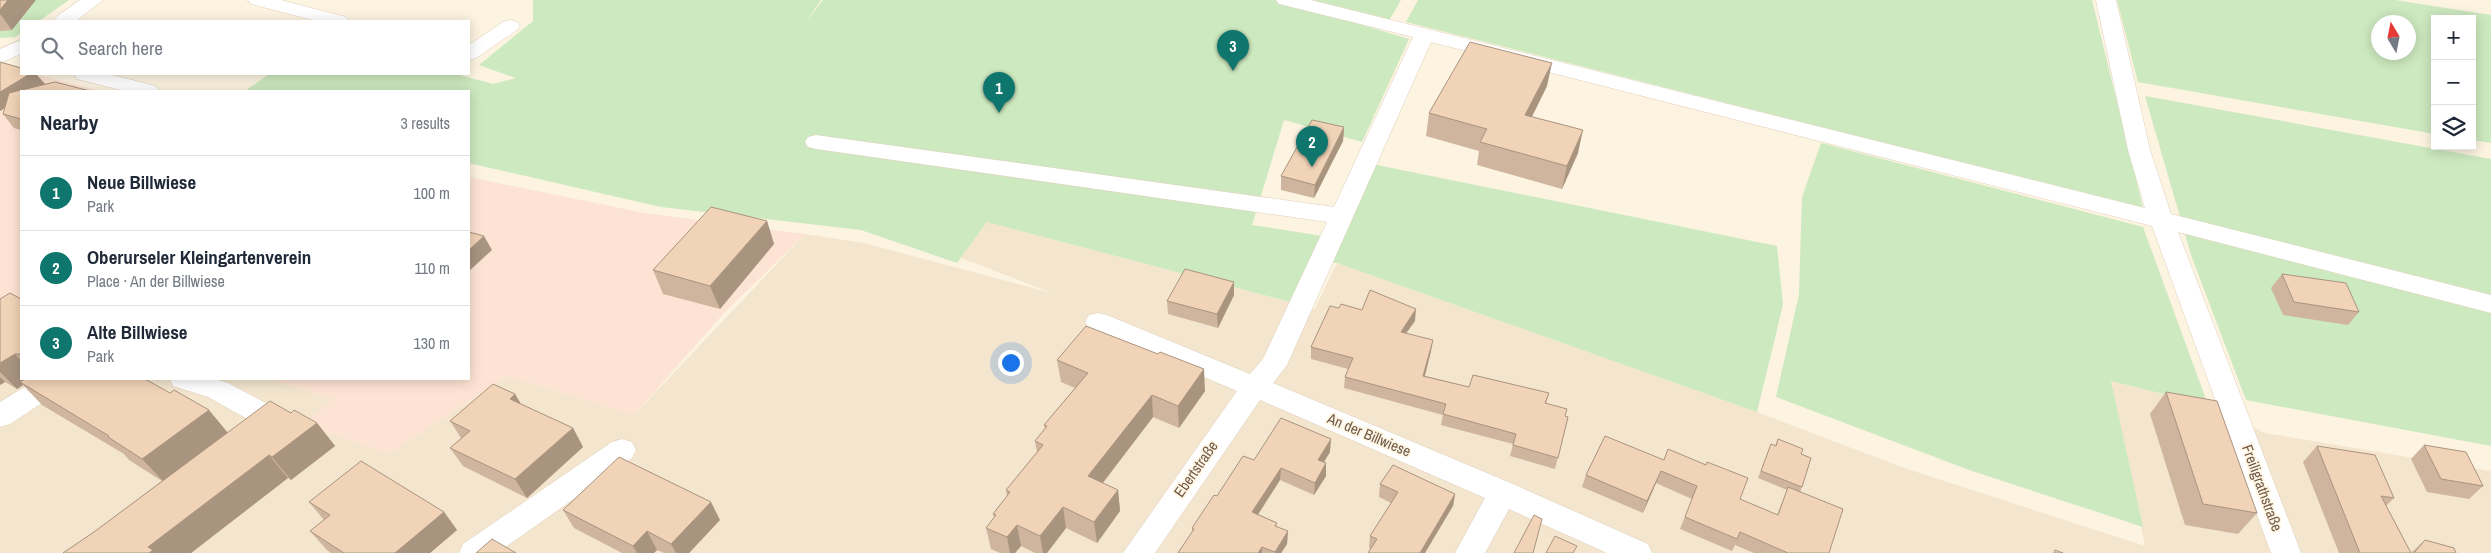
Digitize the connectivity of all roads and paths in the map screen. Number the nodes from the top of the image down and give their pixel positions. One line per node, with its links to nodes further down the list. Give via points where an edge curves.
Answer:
1 (93, 0): 5 (street)
2 (258, 0): 6 (street)
3 (1286, 0): 8 (street)
4 (2106, 0): 14 (street, Freiligrathstraße, via 2139,150)
5 (64, 20)
6 (335, 20)
7 (510, 26): 9 (street)
8 (1424, 35): 13 (street, Ebertstraße); 14 (street, via 1621,82)
9 (470, 53)
10 (89, 75): 11 (street)
11 (144, 90)
12 (816, 142): 13 (street)
13 (1341, 216): 19 (street, Ebertstraße, via 1274,365)
14 (2162, 221): 15 (street); 28 (street, Freiligrathstraße)
15 (2491, 304)
16 (1098, 322): 19 (street, An der Billwiese)
17 (56, 380): 20 (street)
18 (186, 380): 21 (street, via 218,390 271,419)
19 (1255, 386): 23 (street, An der Billwiese); 25 (street, Ebertstraße)
20 (0, 416)
21 (240, 442)
22 (622, 450): 24 (street)
23 (1503, 492): 26 (street); 27 (street, An der Billwiese)
24 (474, 553)
25 (1138, 553)
26 (1470, 553)
27 (1637, 553)
28 (2286, 553)

